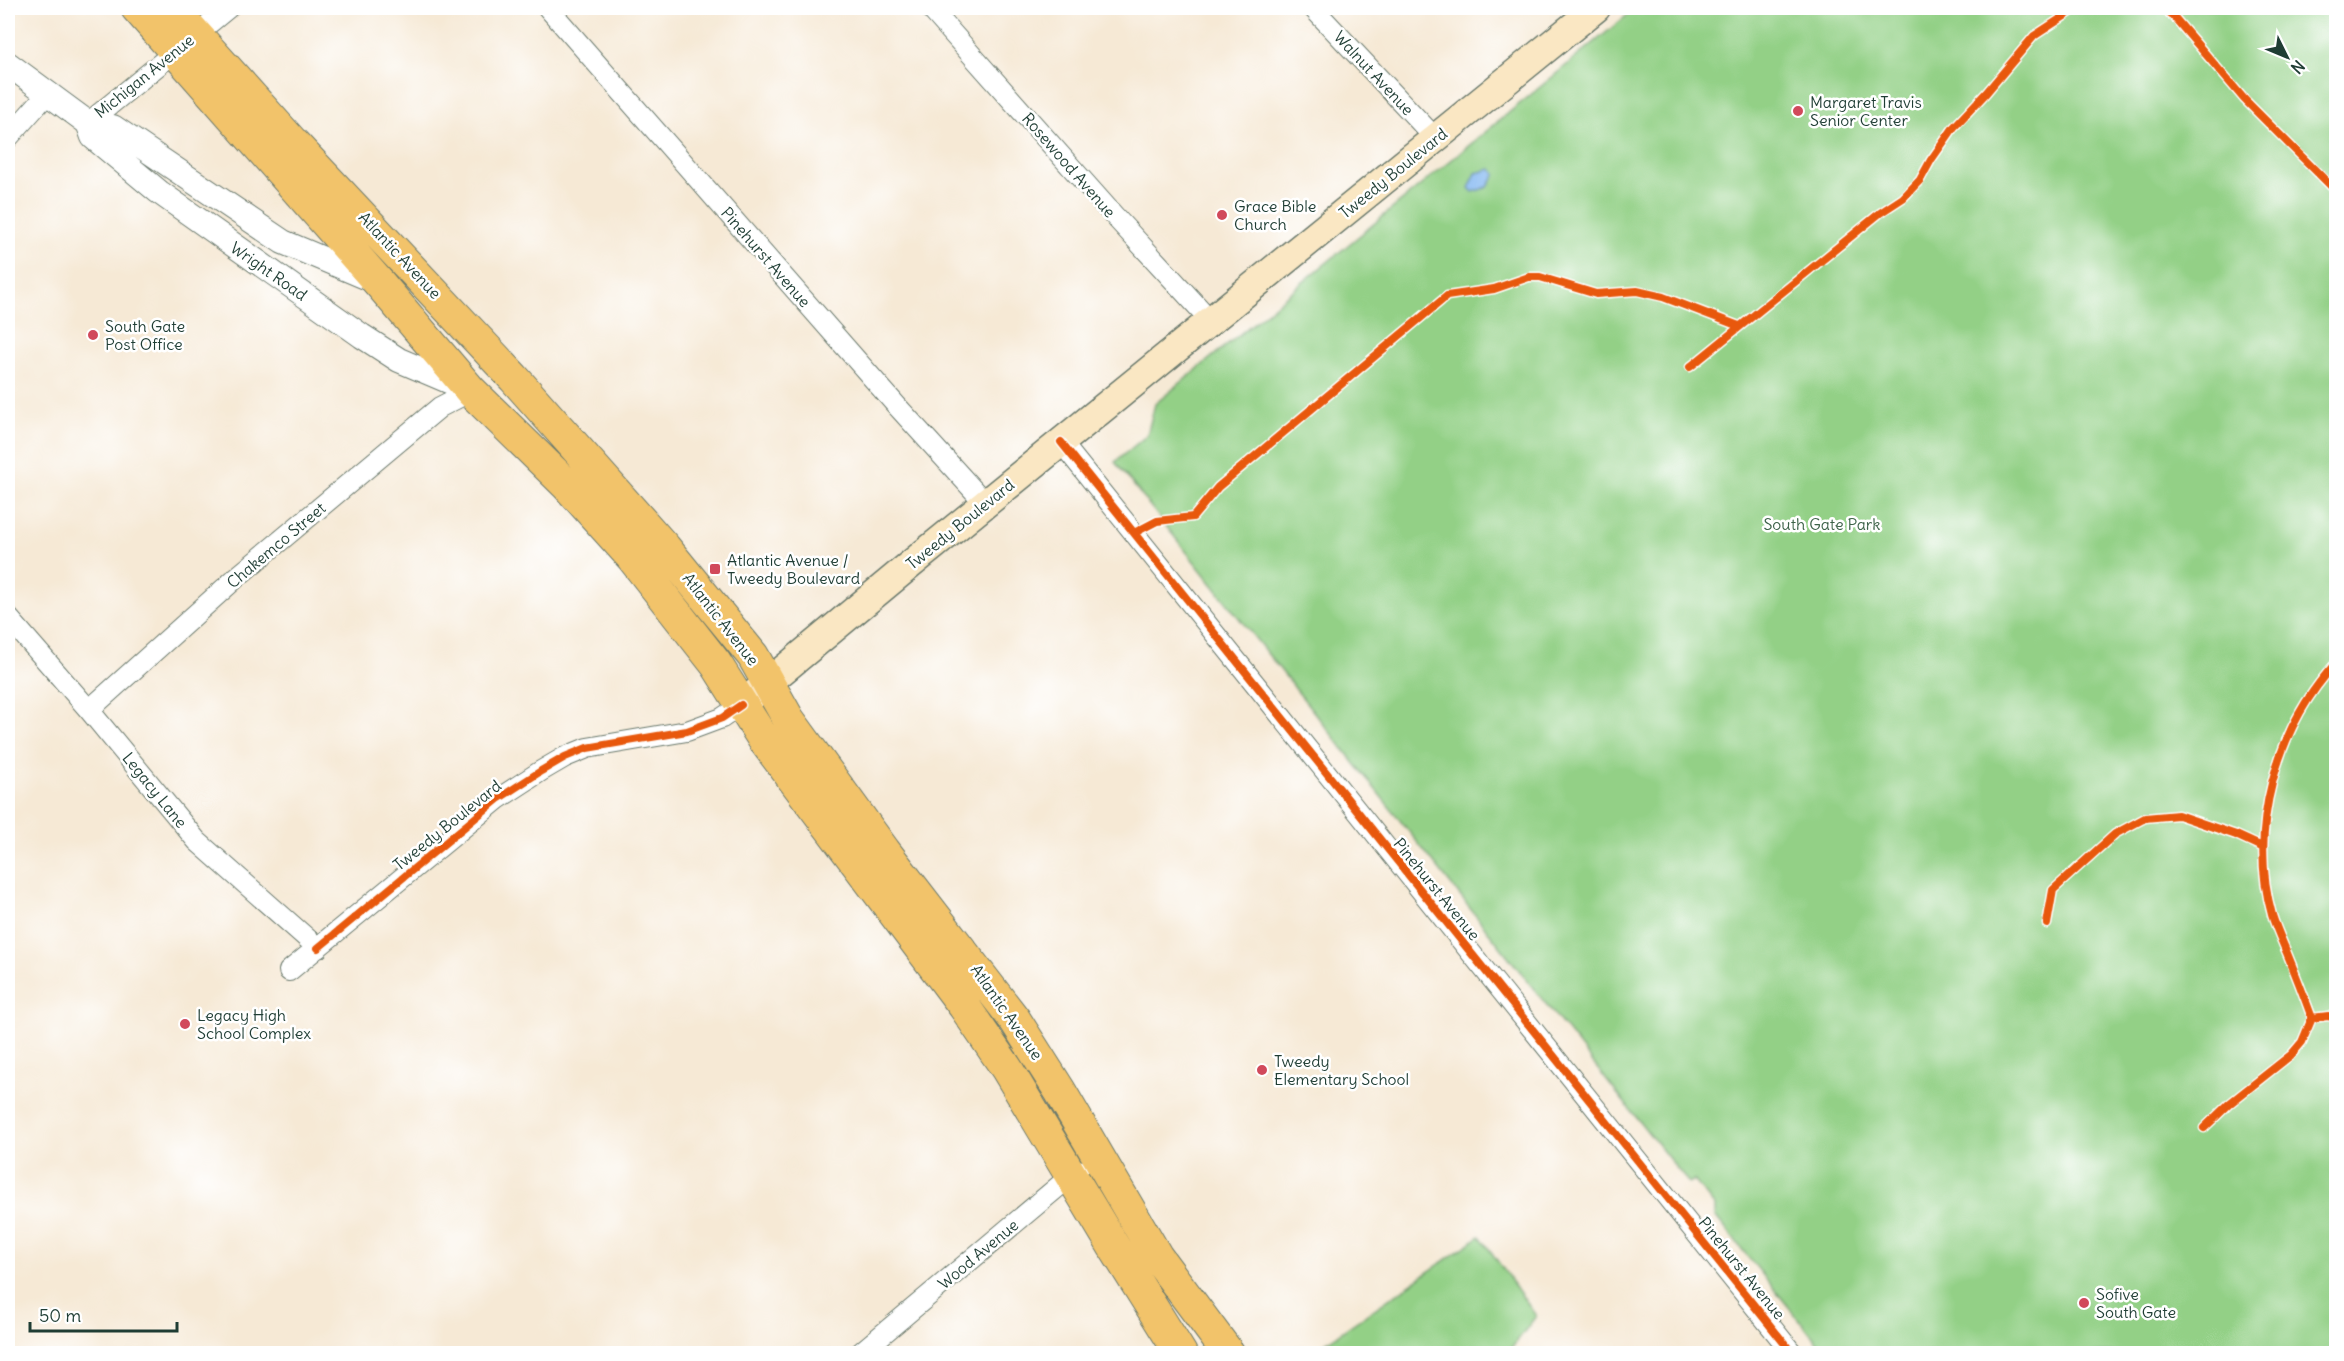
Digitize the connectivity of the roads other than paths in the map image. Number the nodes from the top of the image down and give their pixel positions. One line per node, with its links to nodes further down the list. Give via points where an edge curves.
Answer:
1 (137, 8): 8 (main road, Atlantic Avenue)
2 (172, 8): 8 (main road, Atlantic Avenue)
3 (228, 8): 8 (street, Michigan Avenue)
4 (548, 8): 25 (street, Pinehurst Avenue)
5 (930, 8): 21 (street, Rosewood Avenue)
6 (1313, 8): 13 (street, Walnut Avenue)
7 (1596, 8): 13 (main road, Tweedy Boulevard)
8 (185, 43): 11 (street, Michigan Avenue); 14 (main road, Atlantic Avenue); 18 (main road, Atlantic Avenue, via 293,143)
9 (8, 64): 10 (street, Wright Road)
10 (48, 93): 11 (street, Wright Road); 12 (street)
11 (88, 123): 15 (street, Wright Road, via 113,127); 16 (street, Wright Road, via 93,137)
12 (8, 138)
13 (1436, 139): 21 (main road, Tweedy Boulevard)
14 (276, 167): 18 (main road, via 320,193 364,242); 20 (main road, Atlantic Avenue)
15 (203, 189): 16 (street, via 174,185); 17 (street, Wright Road)
16 (159, 192): 19 (street, Wright Road)
17 (258, 226): 19 (street); 20 (street, Wright Road, via 283,242)
18 (393, 248): 22 (main road, Atlantic Avenue)
19 (256, 261): 23 (street, Wright Road, via 399,360)
20 (380, 284): 22 (main road, via 423,306 484,371); 23 (main road, Atlantic Avenue)
21 (1211, 321): 24 (main road, Tweedy Boulevard)
22 (514, 378): 27 (main road, Atlantic Avenue, via 665,548 753,656)
23 (471, 391): 28 (main road, Atlantic Avenue, via 567,485 632,557 716,664); 29 (street, Chakemco Street, via 440,407 237,577)
24 (1061, 442): 25 (main road, Tweedy Boulevard); 37 (street, Pinehurst Avenue)
25 (986, 504): 27 (main road, Tweedy Boulevard)
26 (8, 617): 29 (street, Legacy Lane)
27 (769, 683): 28 (main road, Tweedy Boulevard); 32 (main road, Atlantic Avenue, via 792,725 885,852 1016,1020)
28 (741, 705): 30 (street, Tweedy Boulevard, via 722,718 687,731 587,748 565,757 498,799); 33 (main road, Atlantic Avenue, via 964,1006)
29 (89, 710): 30 (street, Legacy Lane, via 197,841)
30 (318, 948): 31 (street, Tweedy Boulevard)
31 (290, 972)
32 (1096, 1155): 33 (street, Wood Avenue); 36 (main road, Atlantic Avenue, via 1170,1276)
33 (1072, 1175): 34 (street, Wood Avenue); 35 (main road, Atlantic Avenue)
34 (860, 1353)
35 (1181, 1353)
36 (1229, 1353)
37 (1793, 1353)

